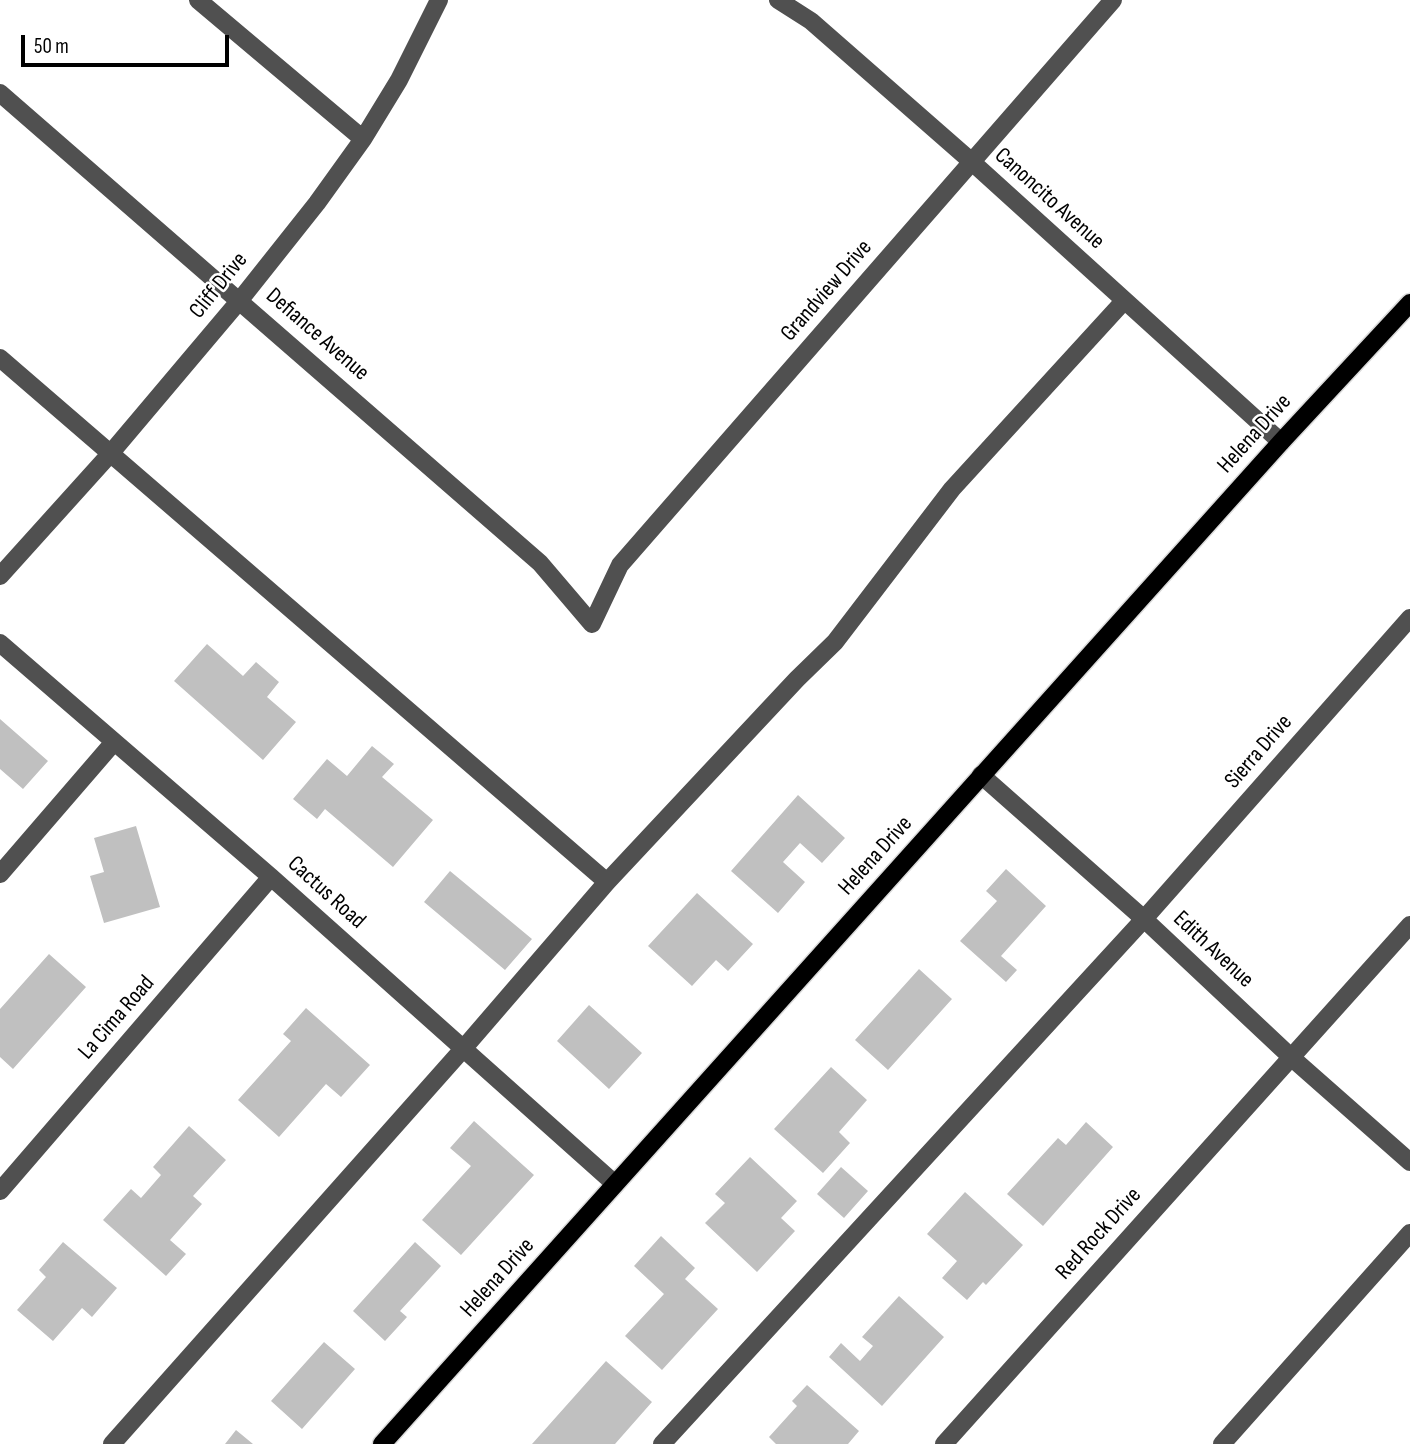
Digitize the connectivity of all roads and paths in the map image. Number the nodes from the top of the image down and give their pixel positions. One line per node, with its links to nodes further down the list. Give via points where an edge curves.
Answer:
1 (198, 0): 6 (street)
2 (439, 0): 6 (street, Cliff Drive)
3 (778, 0): 7 (street, Canoncito Avenue, via 811,21)
4 (1113, 0): 7 (street, Grandview Drive)
5 (0, 93): 8 (street, Defiance Avenue)
6 (363, 139): 8 (street, Cliff Drive)
7 (972, 162): 9 (street, Canoncito Avenue); 16 (street, Grandview Drive, via 620,565)
8 (240, 300): 13 (street, Cliff Drive); 16 (street, Defiance Avenue, via 540,563)
9 (1124, 300): 12 (street, Canoncito Avenue); 22 (street, via 952,489 835,642)
10 (1410, 303): 12 (main road, Helena Drive)
11 (0, 358): 13 (street)
12 (1281, 442): 19 (main road, Helena Drive)
13 (110, 454): 14 (street, Cliff Drive); 22 (street)
14 (0, 576)
15 (1410, 618): 23 (street, Sierra Drive)
16 (592, 624)
17 (0, 643): 18 (street, Cactus Road)
18 (114, 742): 20 (street); 21 (street, Cactus Road)
19 (981, 775): 23 (street, Edith Avenue); 28 (main road, Helena Drive)
20 (0, 874)
21 (271, 877): 25 (street, Cactus Road); 29 (street, La Cima Road)
22 (607, 883): 25 (street)
23 (1144, 919): 26 (street, Edith Avenue); 33 (street, Sierra Drive)
24 (1410, 925): 26 (street, Red Rock Drive)
25 (464, 1049): 28 (street, Cactus Road); 31 (street)
26 (1292, 1058): 27 (street, Edith Avenue); 34 (street, Red Rock Drive)
27 (1410, 1162)
28 (615, 1184): 32 (main road, Helena Drive)
29 (0, 1191)
30 (1410, 1233): 35 (street)
31 (112, 1444)
32 (382, 1444)
33 (662, 1444)
34 (944, 1444)
35 (1222, 1444)

